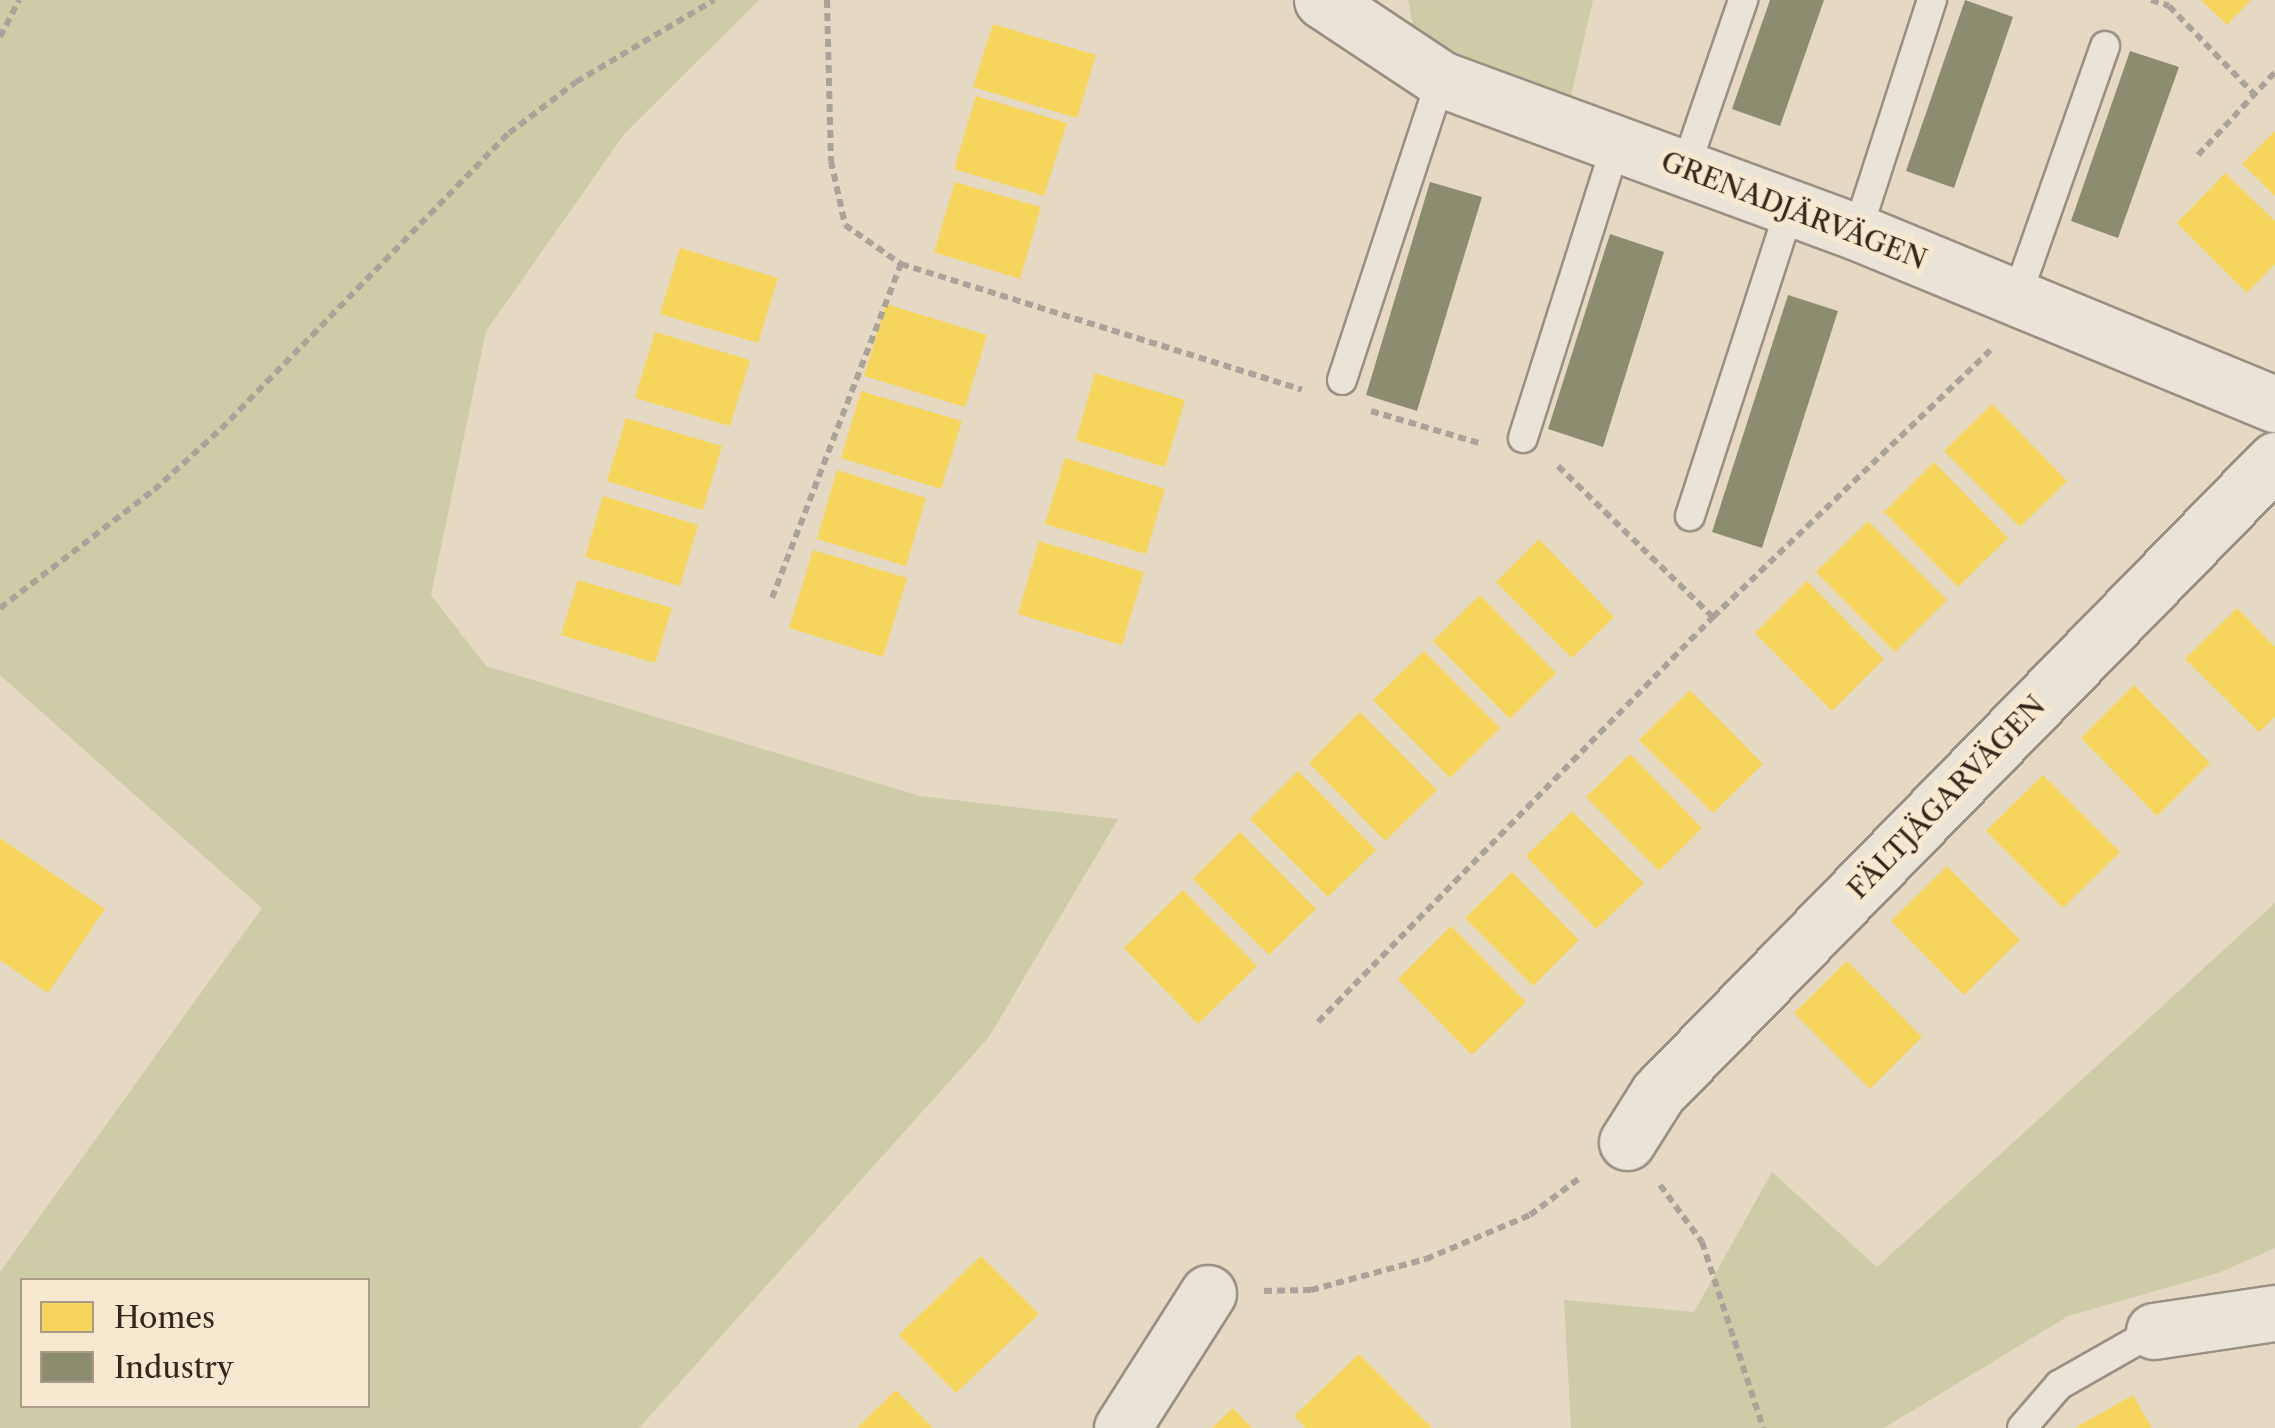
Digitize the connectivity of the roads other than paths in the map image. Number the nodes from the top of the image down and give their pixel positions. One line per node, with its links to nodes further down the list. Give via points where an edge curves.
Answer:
1 (1322, 0): 5 (street, GRENADJÄRVÄGEN)
2 (1743, 0): 7 (lane)
3 (1932, 0): 9 (lane)
4 (2105, 46): 10 (lane)
5 (1441, 79): 6 (street, GRENADJÄRVÄGEN); 11 (lane)
6 (1616, 144): 7 (street, GRENADJÄRVÄGEN); 13 (lane)
7 (1686, 166): 8 (street, GRENADJÄRVÄGEN)
8 (1790, 208): 9 (street, GRENADJÄRVÄGEN); 15 (lane)
9 (1857, 232): 10 (street, GRENADJÄRVÄGEN)
10 (2028, 300): 12 (street, GRENADJÄRVÄGEN)
11 (1330, 388)
12 (2275, 404)
13 (1523, 438)
14 (2275, 460): 16 (street, FÄLTJÄGARVÄGEN, via 1658,1092)
15 (1690, 516)
16 (1628, 1142)
17 (1208, 1293): 20 (street)
18 (2275, 1314): 19 (street)
19 (2154, 1331): 21 (lane, via 2059,1385)
20 (1122, 1428)
21 (2022, 1428)

